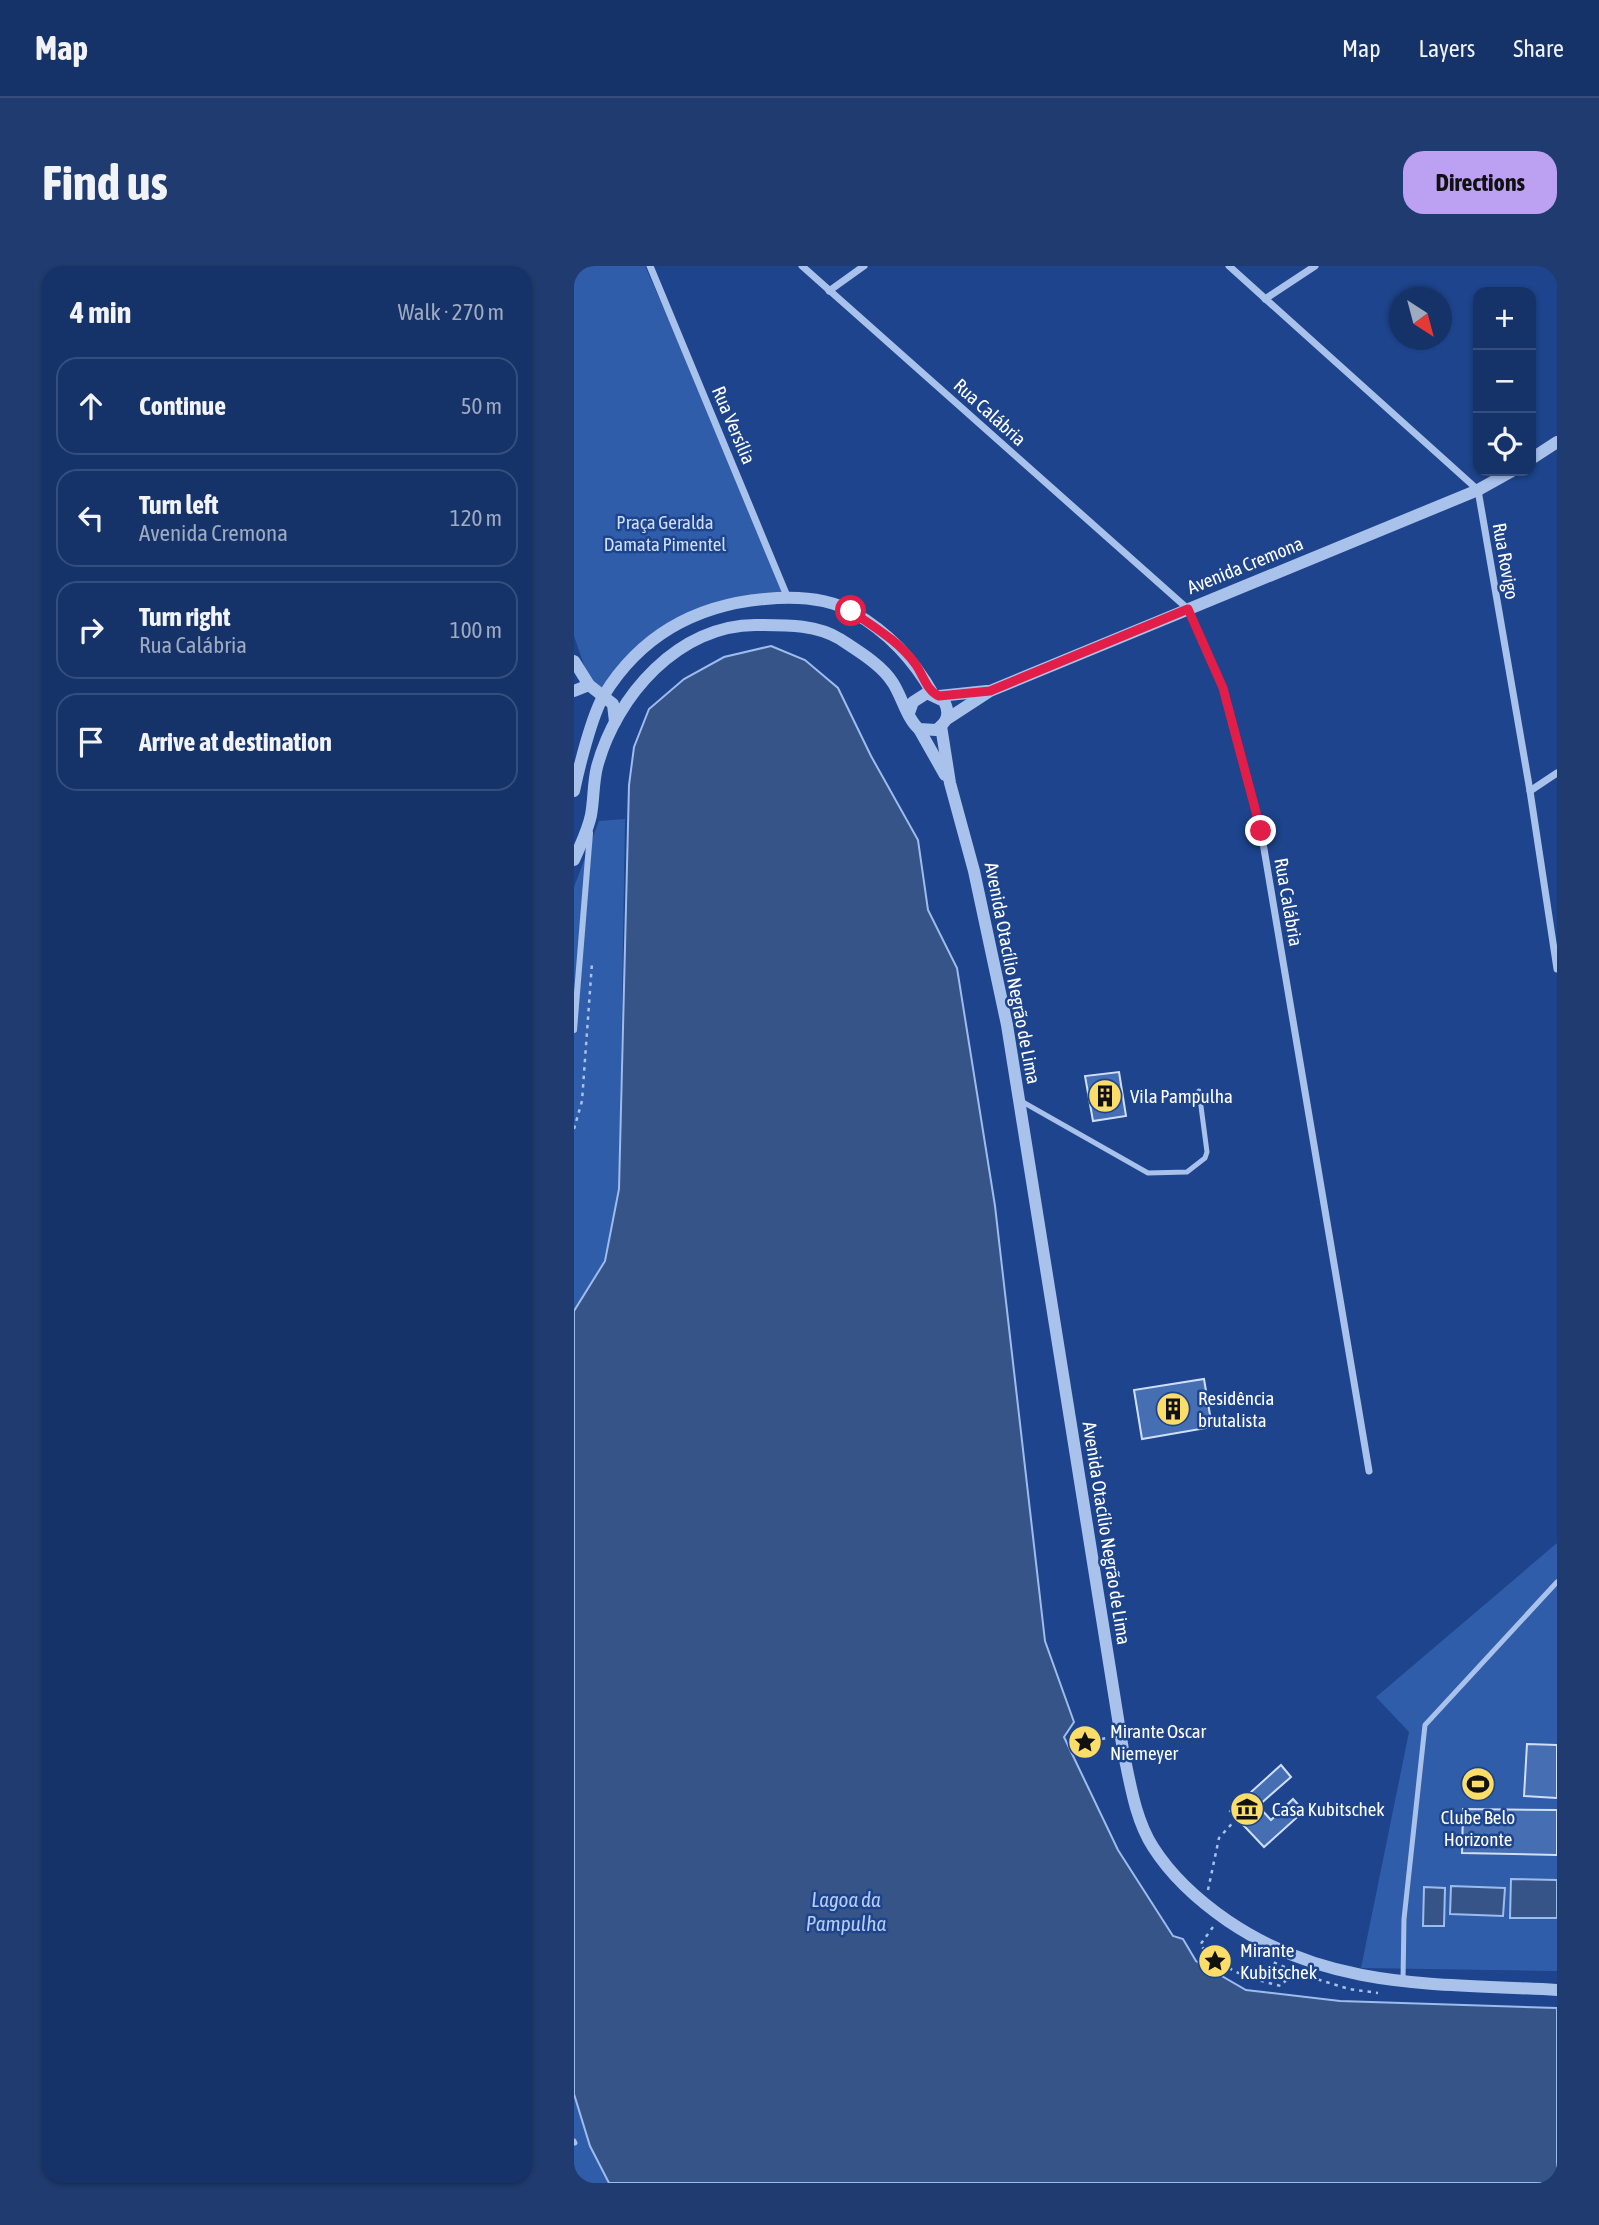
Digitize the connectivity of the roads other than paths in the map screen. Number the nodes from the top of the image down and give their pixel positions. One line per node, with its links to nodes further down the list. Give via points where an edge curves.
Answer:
1 (650, 266): 12 (street, Rua Versília)
2 (802, 266): 6 (street, Rua Calábria)
3 (864, 266): 6 (street)
4 (1229, 266): 7 (street)
5 (1315, 266): 7 (street)
6 (830, 291): 13 (street, Rua Calábria)
7 (1265, 299): 11 (street)
8 (1557, 442): 9 (street)
9 (1536, 456)
10 (1504, 476): 11 (street, Avenida Cremona)
11 (1478, 490): 13 (street, Avenida Cremona); 28 (street, Rua Rovigo)
12 (787, 596): 18 (street, via 851,611 892,639 916,663); 19 (street, via 718,606 680,621 628,663)
13 (1188, 609): 17 (street, Avenida Cremona); 35 (street, Rua Calábria, via 1223,688 1261,831)
14 (574, 661): 15 (street)
15 (589, 685): 16 (street); 19 (street)
16 (574, 691)
17 (990, 691): 18 (street, Avenida Cremona); 22 (street, Avenida Cremona)
18 (936, 695): 20 (street, via 917,697); 22 (street, via 946,706)
19 (602, 697): 21 (street, via 616,709); 24 (street)
20 (909, 713): 21 (street, via 892,680 837,637 807,626 746,625 706,634 672,654 649,675); 23 (street)
21 (615, 722): 29 (street, via 597,768)
22 (944, 723): 23 (street, via 931,732); 26 (street, Avenida Otacílio Negrão de Lima)
23 (919, 729): 26 (street, Avenida Otacílio Negrão de Lima)
24 (575, 772): 27 (street)
25 (1557, 773): 28 (street)
26 (950, 783): 34 (street, Avenida Otacílio Negrão de Lima, via 974,870)
27 (574, 791)
28 (1530, 791): 31 (street, Rua Rovigo)
29 (590, 817): 30 (street); 32 (street)
30 (574, 860)
31 (1557, 969)
32 (574, 1030)
33 (1199, 1091): 34 (lane, via 1207,1152 1188,1172 1148,1173 1134,1167)
34 (1019, 1099): 37 (street, Avenida Otacílio Negrão de Lima, via 1120,1735 1140,1821 1177,1877 1202,1902 1246,1933 1299,1960 1363,1977)
35 (1369, 1471)
36 (1557, 1582): 37 (lane, via 1425,1726 1404,1919)
37 (1403, 1980): 38 (street, Avenida Otacílio Negrão de Lima)
38 (1557, 1990)

